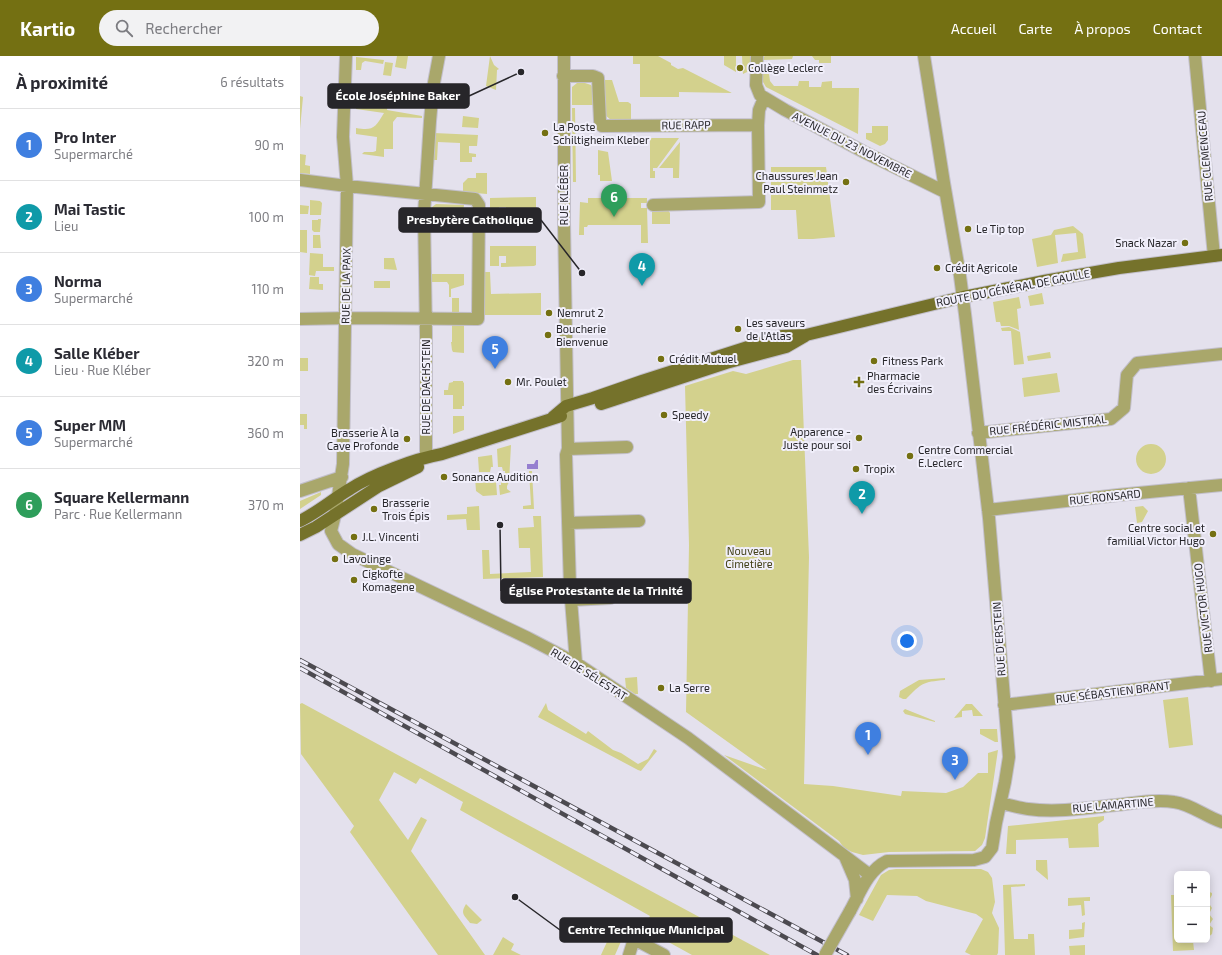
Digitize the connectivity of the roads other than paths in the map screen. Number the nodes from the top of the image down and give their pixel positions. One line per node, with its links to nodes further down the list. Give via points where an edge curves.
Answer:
1 (346, 56): 11 (street, RUE DE LA PAIX, via 343,137)
2 (438, 56): 13 (street, RUE DE DACHSTEIN)
3 (564, 56): 7 (street, RUE KLÉBER)
4 (756, 56): 8 (street, via 756,85)
5 (924, 56): 12 (street, RUE D'ERSTEIN)
6 (1195, 56): 15 (street, RUE CLEMENCEAU)
7 (563, 76): 9 (street, RUE RAPP, via 598,78 602,126); 21 (street, RUE KLÉBER)
8 (762, 96): 9 (street); 12 (street, AVENUE DU 23 NOVEMBRE, via 864,152)
9 (758, 125): 14 (street, via 759,202)
10 (300, 180): 11 (street)
11 (347, 186): 13 (street); 17 (street, RUE DE LA PAIX)
12 (945, 192): 16 (street, RUE D'ERSTEIN)
13 (425, 193): 18 (street, RUE DE DACHSTEIN); 18 (street, via 474,199 479,205 478,319)
14 (653, 205)
15 (1218, 256): 16 (main road, ROUTE DU GÉNÉRAL DE GAULLE, via 1087,273)
16 (963, 297): 21 (main road, ROUTE DU GÉNÉRAL DE GAULLE, via 806,335 782,336 592,398); 22 (street, RUE D'ERSTEIN)
17 (345, 318): 18 (street); 19 (street); 27 (street, RUE DE LA PAIX)
18 (425, 318): 26 (street, RUE DE DACHSTEIN)
19 (300, 319)
20 (1222, 354): 22 (street, RUE FRÉDÉRIC MISTRAL, via 1137,363 1127,375 1124,408 1111,419)
21 (567, 410): 24 (street, RUE KLÉBER); 25 (main road, ROUTE DU GÉNÉRAL DE GAULLE, via 553,418)
22 (978, 433): 32 (street, RUE D'ERSTEIN)
23 (627, 447): 24 (street)
24 (568, 449): 36 (street, RUE KLÉBER)
25 (442, 454): 26 (main road, ROUTE DU GÉNÉRAL DE GAULLE); 33 (main road, ROUTE DU GÉNÉRAL DE GAULLE, via 379,486)
26 (426, 457): 31 (main road, ROUTE DU GÉNÉRAL DE GAULLE, via 362,481)
27 (342, 477): 30 (street); 31 (street, RUE DE LA PAIX)
28 (1222, 484): 29 (street, RUE RONSARD)
29 (1189, 488): 32 (street, RUE RONSARD); 41 (street, RUE VICTOR HUGO)
30 (300, 491)
31 (338, 496): 33 (street, RUE DE LA PAIX); 34 (main road, ROUTE DU GÉNÉRAL DE GAULLE)
32 (988, 510): 42 (street, RUE D'ERSTEIN)
33 (335, 515): 37 (main road, ROUTE DU GÉNÉRAL DE GAULLE); 40 (street, RUE DE SÉLESTAT, via 331,531 338,544 347,551)
34 (300, 521)
35 (639, 521): 36 (street)
36 (568, 523): 39 (street, RUE KLÉBER)
37 (300, 535)
38 (610, 598): 39 (street)
39 (571, 600): 40 (street, RUE KLÉBER)
40 (576, 663): 45 (street, RUE DE SÉLESTAT, via 688,738)
41 (1217, 680): 42 (street, RUE SÉBASTIEN BRANT)
42 (1004, 705): 43 (street, RUE D'ERSTEIN, via 1009,756)
43 (1001, 803): 44 (street, RUE LAMARTINE, via 1039,810 1153,801 1175,802); 46 (street, RUE D'ERSTEIN, via 992,848 985,857 974,860 887,861)
44 (1222, 822)
45 (845, 856): 46 (street, RUE DE SÉLESTAT); 47 (street, via 855,880)
46 (873, 872): 47 (street)
47 (857, 899): 50 (street, bridge)
48 (629, 955): 49 (street, via 634,939)
49 (664, 955)
50 (825, 955)

